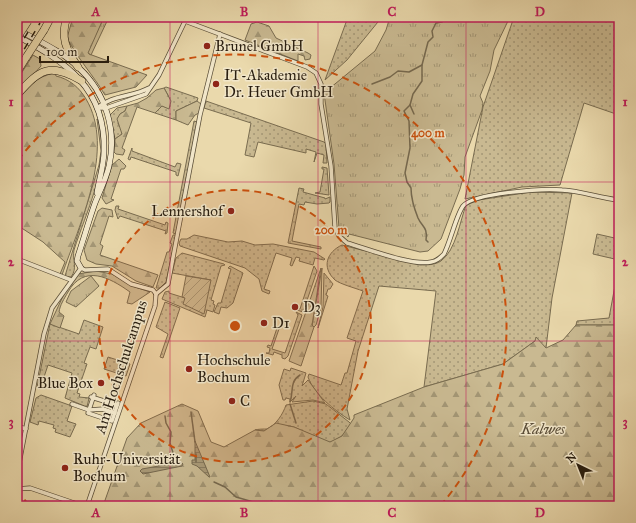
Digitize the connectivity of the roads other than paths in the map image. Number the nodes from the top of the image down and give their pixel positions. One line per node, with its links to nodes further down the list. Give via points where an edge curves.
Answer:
1 (51, 17): 9 (highway, bridge)
2 (67, 17): 8 (highway, via 64,29 65,45)
3 (29, 19): 7 (highway, bridge)
4 (186, 19): 6 (street); 11 (street)
5 (17, 29): 8 (street, via 51,47)
6 (220, 34): 16 (street, via 307,67 318,76 331,166 335,228 342,240 347,243 415,262 432,262 444,254 463,206 473,200 549,189); 21 (street, Am Hochschulcampus, via 204,99 168,284)
7 (17, 37): 10 (street, via 64,64)
8 (78, 67): 13 (street)
9 (17, 72)
10 (82, 81): 12 (highway, via 66,72 50,70 38,75); 14 (street)
11 (152, 86): 13 (street, via 135,94); 15 (street, via 140,97)
12 (17, 95)
13 (104, 102): 14 (street); 15 (street)
14 (97, 108): 15 (street); 17 (street, via 102,126 104,152)
15 (106, 108): 17 (street, via 112,151 105,180)
16 (619, 200)
17 (95, 202): 19 (street, via 78,256 77,261)
18 (17, 259): 20 (street)
19 (81, 268): 20 (street); 21 (street, via 108,269 131,284 152,290)
20 (71, 280): 26 (street, via 52,308)
21 (156, 294): 30 (street, Am Hochschulcampus, via 153,313)
22 (72, 404): 23 (street)
23 (89, 410): 24 (street, via 103,408); 24 (street, via 88,413 93,416 109,421 112,421); 24 (street, via 93,396 116,404)
24 (114, 412)
25 (17, 426): 26 (street)
26 (26, 429): 27 (street)
27 (17, 474)
28 (17, 489): 29 (street, via 30,488)
29 (83, 506)
30 (87, 506)

